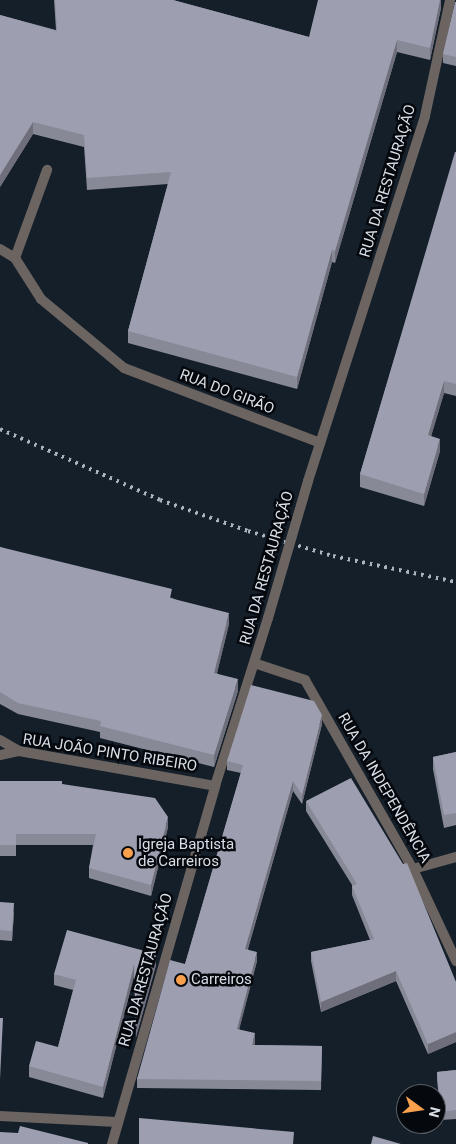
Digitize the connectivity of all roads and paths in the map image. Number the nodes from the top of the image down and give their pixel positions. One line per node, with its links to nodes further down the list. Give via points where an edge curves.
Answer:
1 (450, 0): 5 (street, RUA DA RESTAURAÇÃO, via 425,116)
2 (47, 170): 4 (street)
3 (0, 249): 4 (street)
4 (15, 258): 5 (street, RUA DO GIRÃO, via 41,299 124,368)
5 (320, 443): 6 (street, RUA DA RESTAURAÇÃO, bridge)
6 (254, 663): 10 (street, RUA DA RESTAURAÇÃO); 12 (street, RUA DA INDEPENDÊNCIA, via 305,680)
7 (0, 740): 8 (street)
8 (19, 752): 9 (street, RUA JOÃO PINTO RIBEIRO); 10 (street, RUA JOÃO PINTO RIBEIRO)
9 (0, 755)
10 (215, 786): 15 (street, RUA DA RESTAURAÇÃO)
11 (456, 858): 12 (street)
12 (413, 869): 13 (street, RUA DA INDEPENDÊNCIA)
13 (456, 961)
14 (0, 1116): 15 (street)
15 (117, 1122): 16 (street, RUA DA RESTAURAÇÃO)
16 (112, 1144)

